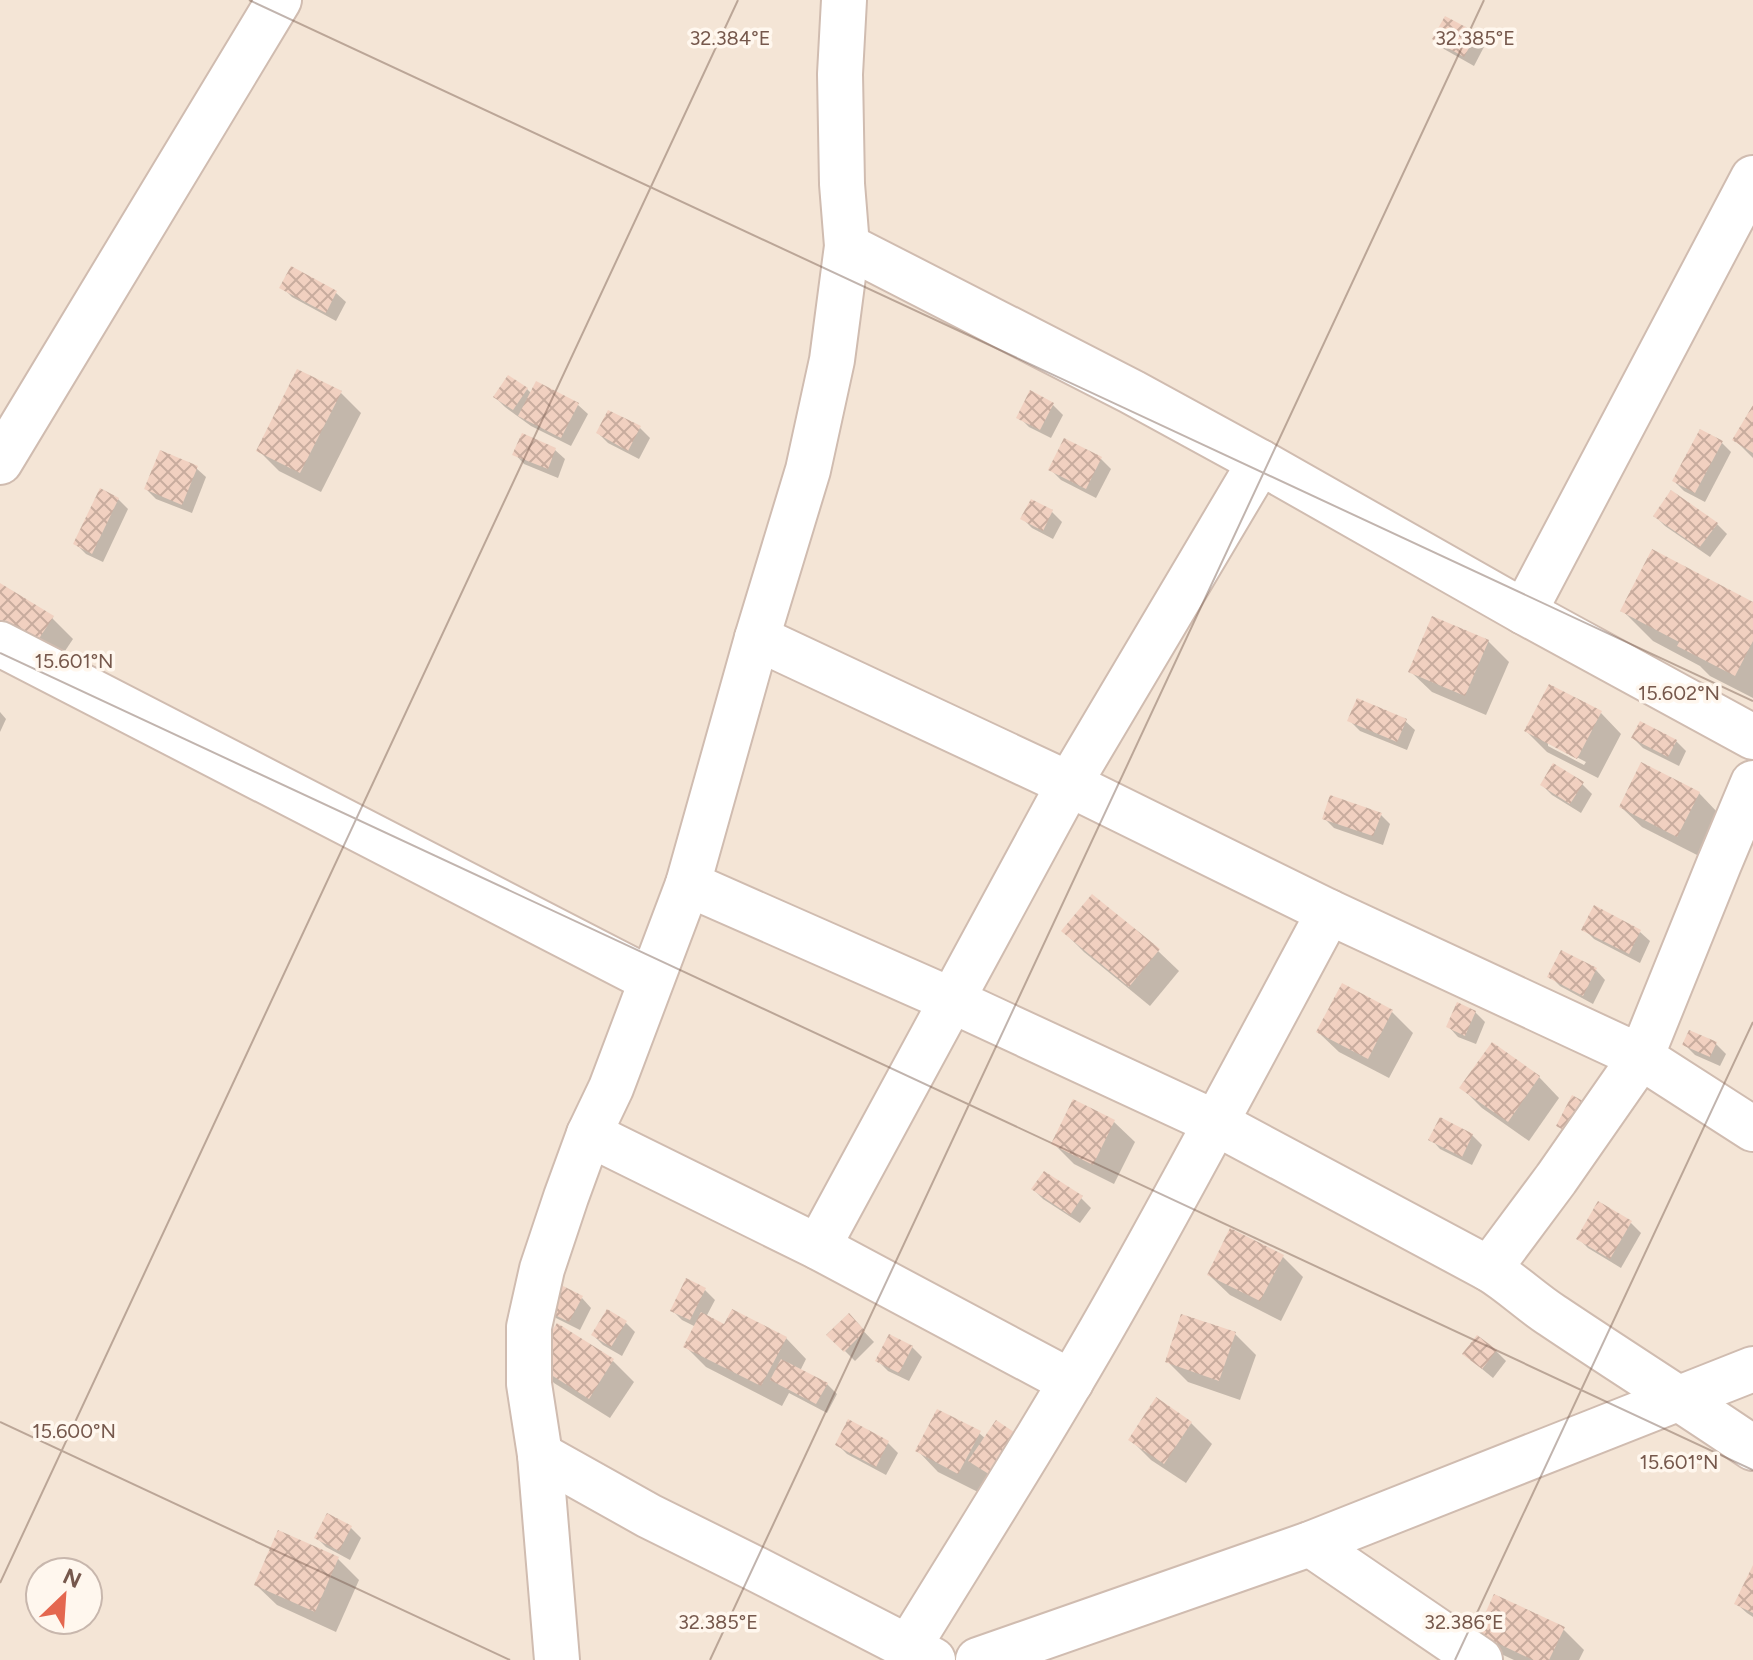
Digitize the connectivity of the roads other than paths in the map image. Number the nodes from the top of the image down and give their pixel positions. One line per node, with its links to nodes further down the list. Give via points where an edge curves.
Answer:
1 (279, 0): 5 (street)
2 (844, 0): 4 (street, via 840,74)
3 (1753, 178): 7 (street)
4 (847, 246): 6 (street); 8 (street, via 832,360 808,470)
5 (0, 462)
6 (1260, 462): 7 (street); 12 (street)
7 (1524, 612): 10 (street)
8 (757, 638): 12 (street); 13 (street)
9 (0, 644): 15 (street)
10 (1753, 737)
11 (1753, 783): 17 (street)
12 (1069, 784): 14 (street); 16 (street)
13 (688, 884): 15 (street); 16 (street)
14 (1329, 912): 17 (street); 18 (street)
15 (651, 980): 20 (street)
16 (951, 1000): 18 (street); 21 (street)
17 (1641, 1057): 19 (street); 22 (street)
18 (1216, 1123): 22 (street); 24 (street)
19 (1753, 1129)
20 (589, 1134): 21 (street); 27 (street, via 542,1269 529,1327 529,1384)
21 (818, 1247): 24 (street)
22 (1489, 1269): 25 (street)
23 (1753, 1369): 25 (street)
24 (1071, 1382): 29 (street)
25 (1679, 1397): 26 (street); 28 (street)
26 (1753, 1448)
27 (540, 1455): 29 (street); 30 (street)
28 (1310, 1544): 31 (street); 32 (street)
29 (921, 1653)
30 (557, 1660)
31 (978, 1660)
32 (1480, 1660)

